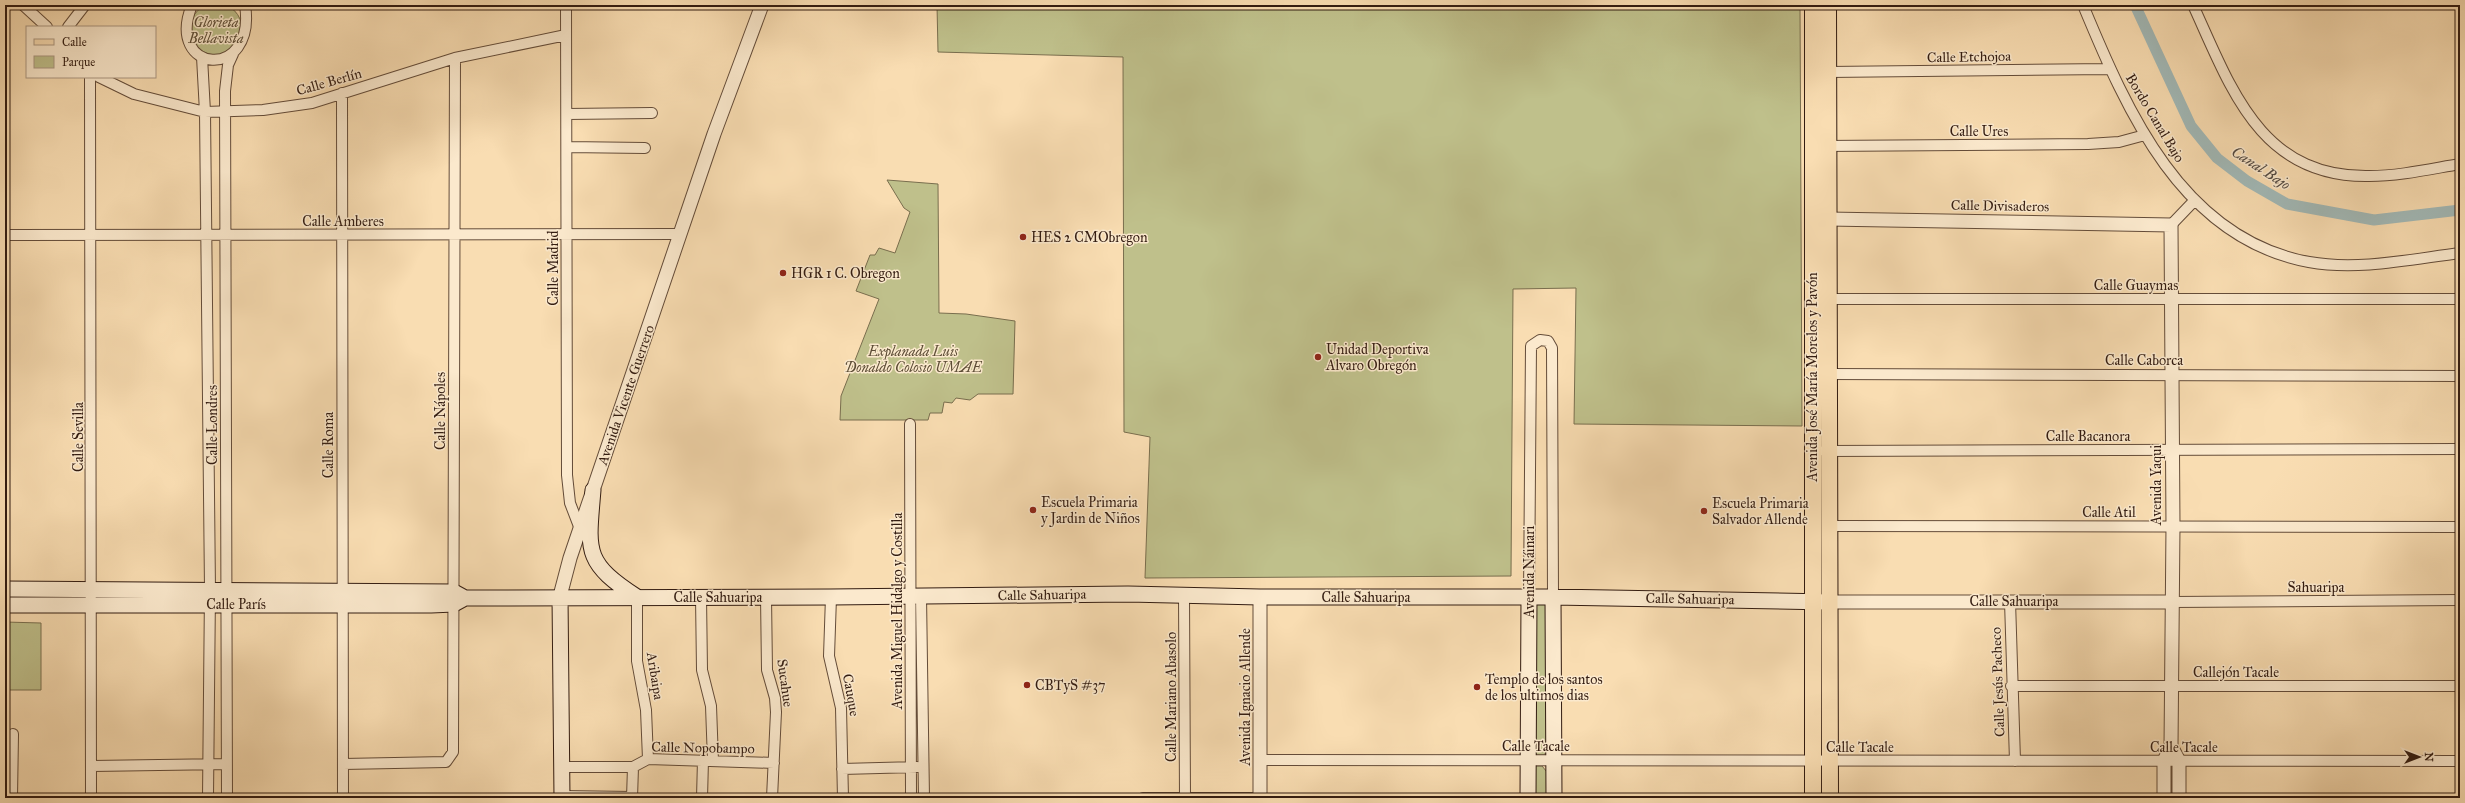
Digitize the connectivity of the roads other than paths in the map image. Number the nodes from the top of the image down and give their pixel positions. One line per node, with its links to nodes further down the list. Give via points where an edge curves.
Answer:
1 (23, 5): 11 (street)
2 (85, 5): 12 (street)
3 (192, 5): 15 (street, via 185,25 186,38 193,50)
4 (245, 5): 14 (street, Calle Londres, via 245,35 240,48)
5 (566, 5): 13 (street, Calle Madrid)
6 (762, 5): 38 (street, Avenida Vicente Guerrero)
7 (1813, 5): 27 (main road, Avenida José María Morelos y Pavón)
8 (1828, 5): 18 (main road, Avenida José María Morelos y Pavón)
9 (2084, 5): 17 (street, Bordo Canal Bajo)
10 (2193, 5): 31 (street, via 2238,101 2264,135 2282,150 2325,172 2348,175 2392,175)
11 (46, 26)
12 (69, 26)
13 (566, 35): 16 (street, Calle Berlín); 25 (street, Calle Madrid)
14 (233, 54): 15 (street, via 214,59); 23 (street, Calle Londres, via 226,77)
15 (202, 57): 22 (street, Calle Londres)
16 (455, 58): 21 (street, Calle Berlín); 36 (street, Calle Nápoles)
17 (2110, 69): 18 (street, Calle Etchojoa); 26 (street, Bordo Canal Bajo)
18 (1828, 72): 28 (main road, Avenida José María Morelos y Pavón)
19 (90, 78): 40 (street, Calle Sevilla)
20 (101, 78): 22 (street, Calle Berlín, via 134,94)
21 (342, 93): 23 (street, Calle Berlín, via 291,107); 35 (street, Calle Roma)
22 (205, 112): 23 (street, Calle Berlín); 41 (street, Calle Londres)
23 (225, 112): 42 (street, Calle Londres)
24 (652, 113): 25 (street)
25 (567, 114): 29 (street, Calle Madrid)
26 (2145, 135): 28 (street, Calle Ures, via 2105,143); 32 (street, Bordo Canal Bajo)
27 (1812, 146): 28 (street, Calle Ures); 45 (main road, Avenida José María Morelos y Pavón)
28 (1828, 146): 33 (main road, Avenida José María Morelos y Pavón)
29 (567, 147): 30 (street); 37 (street, Calle Madrid)
30 (645, 148)
31 (2460, 164)
32 (2194, 201): 34 (street); 43 (street, Bordo Canal Bajo, via 2241,236 2265,249 2310,262 2354,264 2404,261)
33 (1828, 219): 34 (street, Calle Divisaderos); 46 (main road, Avenida José María Morelos y Pavón)
34 (2171, 225): 47 (street, Avenida Yaqui)
35 (342, 234): 36 (street, Calle Amberes); 42 (street, Calle Amberes); 75 (street, Calle Roma)
36 (455, 234): 37 (street, Calle Amberes); 76 (street, Calle Nápoles)
37 (567, 234): 38 (street, Calle Amberes); 60 (street, Calle Madrid, via 567,475 570,503)
38 (680, 234): 56 (street, Avenida Vicente Guerrero)
39 (5, 235): 40 (street, Calle Amberes)
40 (92, 236): 41 (street, Calle Amberes); 62 (street, Calle Sevilla)
41 (205, 236): 42 (street, Calle Amberes); 66 (street, Calle Londres)
42 (227, 236): 67 (street, Calle Londres)
43 (2460, 253)
44 (2460, 298): 47 (street, Calle Guaymas)
45 (1812, 299): 46 (street, Calle Guaymas); 54 (main road, Avenida José María Morelos y Pavón)
46 (1829, 299): 47 (street, Calle Guaymas); 48 (main road, Avenida José María Morelos y Pavón)
47 (2172, 299): 49 (street, Avenida Yaqui)
48 (1829, 374): 49 (street, Calle Caborca); 55 (main road, Avenida José María Morelos y Pavón)
49 (2171, 374): 50 (street, Calle Caborca); 53 (street, Avenida Yaqui)
50 (2460, 376)
51 (910, 424): 64 (street, Avenida Miguel Hidalgo y Costilla)
52 (2460, 449): 53 (street, Calle Bacanora)
53 (2172, 450): 55 (street, Calle Bacanora); 58 (street, Avenida Yaqui)
54 (1812, 451): 55 (street, Calle Bacanora); 79 (main road, Avenida José María Morelos y Pavón)
55 (1828, 451): 57 (main road, Avenida José María Morelos y Pavón)
56 (593, 490): 60 (street, Avenida Vicente Guerrero); 68 (main road, via 590,541 596,562 610,579)
57 (1829, 526): 58 (street, Calle Atil); 80 (main road, Avenida José María Morelos y Pavón)
58 (2173, 526): 59 (street, Calle Atil); 81 (street, Avenida Yaqui)
59 (2460, 527)
60 (580, 529): 63 (street, Avenida Vicente Guerrero)
61 (5, 589): 62 (main road, Calle París)
62 (92, 596): 66 (main road, Calle París); 82 (main road, Calle París); 104 (street, Calle Sevilla)
63 (560, 596): 68 (main road, Calle Sahuaripa); 76 (main road, Calle París); 105 (main road, Avenida Vicente Guerrero)
64 (916, 596): 65 (main road, Calle Sahuaripa); 71 (main road, Calle Sahuaripa); 107 (street, Avenida Miguel Hidalgo y Costilla); 108 (street, Avenida Miguel Hidalgo y Costilla)
65 (1184, 596): 72 (main road, Calle Sahuaripa); 123 (street, Calle Mariano Abasolo)
66 (209, 597): 67 (main road, Calle París); 103 (street, Calle Londres)
67 (226, 597): 75 (main road, Calle París); 101 (street, Calle Londres)
68 (637, 597): 69 (main road, Calle Sahuaripa); 88 (street, Aribaipa, via 637,661 646,706)
69 (701, 597): 70 (main road, Calle Sahuaripa); 93 (street, via 702,664 711,706)
70 (766, 597): 71 (main road, Calle Sahuaripa); 100 (street, Sucahue, via 767,670 776,704)
71 (831, 597): 109 (street, Cauque, via 829,656 841,708)
72 (1260, 597): 73 (main road, Calle Sahuaripa); 90 (street, Avenida Ignacio Allende)
73 (1529, 597): 74 (main road, Calle Sahuaripa); 74 (street, Avenida Náinari, via 1531,346 1537,341 1544,340 1552,348); 91 (main road, Avenida Náinari)
74 (1553, 597): 79 (main road, Calle Sahuaripa); 92 (main road, Avenida Náinari)
75 (342, 598): 76 (main road, Calle París); 102 (street, Calle Roma)
76 (457, 598): 102 (street, Calle Nápoles, via 451,756 446,762)
77 (2460, 600): 81 (street, Sahuaripa)
78 (2010, 601): 80 (street, Calle Sahuaripa); 81 (street, Calle Sahuaripa); 83 (street, Calle Jesús Pacheco)
79 (1812, 602): 80 (main road, Calle Sahuaripa); 94 (main road, Avenida José María Morelos y Pavón)
80 (1829, 602): 95 (main road, Avenida José María Morelos y Pavón)
81 (2171, 602): 84 (street, Avenida Yaqui)
82 (5, 605)
83 (2011, 686): 84 (street, Callejón Tacale); 96 (street, Calle Jesús Pacheco)
84 (2170, 686): 85 (street, Callejón Tacale); 87 (street, Avenida Yaqui)
85 (2460, 686)
86 (13, 734): 112 (street)
87 (2170, 746): 97 (street, Avenida Yaqui); 98 (street)
88 (648, 759): 89 (street, Calle Nopobampo); 106 (street, Calle Nopobampo)
89 (703, 760): 93 (street, Calle Nopobampo); 117 (street)
90 (1261, 760): 91 (street, Calle Tacale); 124 (street, Avenida Ignacio Allende)
91 (1528, 760): 92 (street, Calle Tacale); 125 (main road, Avenida Náinari)
92 (1554, 760): 94 (street, Calle Tacale); 126 (main road, Avenida Náinari)
93 (714, 761): 100 (street, Calle Nopobampo)
94 (1813, 761): 95 (street, Calle Tacale); 127 (main road, Avenida José María Morelos y Pavón)
95 (1830, 761): 96 (street, Calle Tacale); 128 (main road, Avenida José María Morelos y Pavón)
96 (2015, 761): 97 (street, Calle Tacale)
97 (2164, 761): 98 (street, Calle Tacale); 129 (street, Avenida Yaqui)
98 (2179, 761): 99 (street, Calle Tacale); 130 (street)
99 (2460, 761)
100 (774, 763): 118 (street, Sucahue)
101 (226, 764): 103 (street); 115 (street, Calle Londres)
102 (343, 764): 116 (street, Calle Roma)
103 (208, 765): 104 (street); 114 (street, Calle Londres)
104 (92, 766): 113 (street, Calle Sevilla)
105 (562, 767): 106 (street, Calle Nopobampo); 110 (main road, Avenida Vicente Guerrero)
106 (633, 767): 111 (street)
107 (923, 767): 108 (street); 121 (street, Avenida Miguel Hidalgo y Costilla)
108 (911, 768): 109 (street); 120 (street, Avenida Miguel Hidalgo y Costilla)
109 (842, 769): 119 (street, Cauque)
110 (562, 797): 111 (street)
111 (632, 797)
112 (12, 798)
113 (91, 798)
114 (208, 798)
115 (226, 798)
116 (343, 798)
117 (702, 798)
118 (772, 798)
119 (842, 798)
120 (911, 798)
121 (924, 798)
122 (1143, 798): 123 (street)
123 (1185, 798): 124 (street)
124 (1260, 798)
125 (1528, 798)
126 (1554, 798)
127 (1813, 798)
128 (1830, 798)
129 (2164, 798)
130 (2179, 798)

